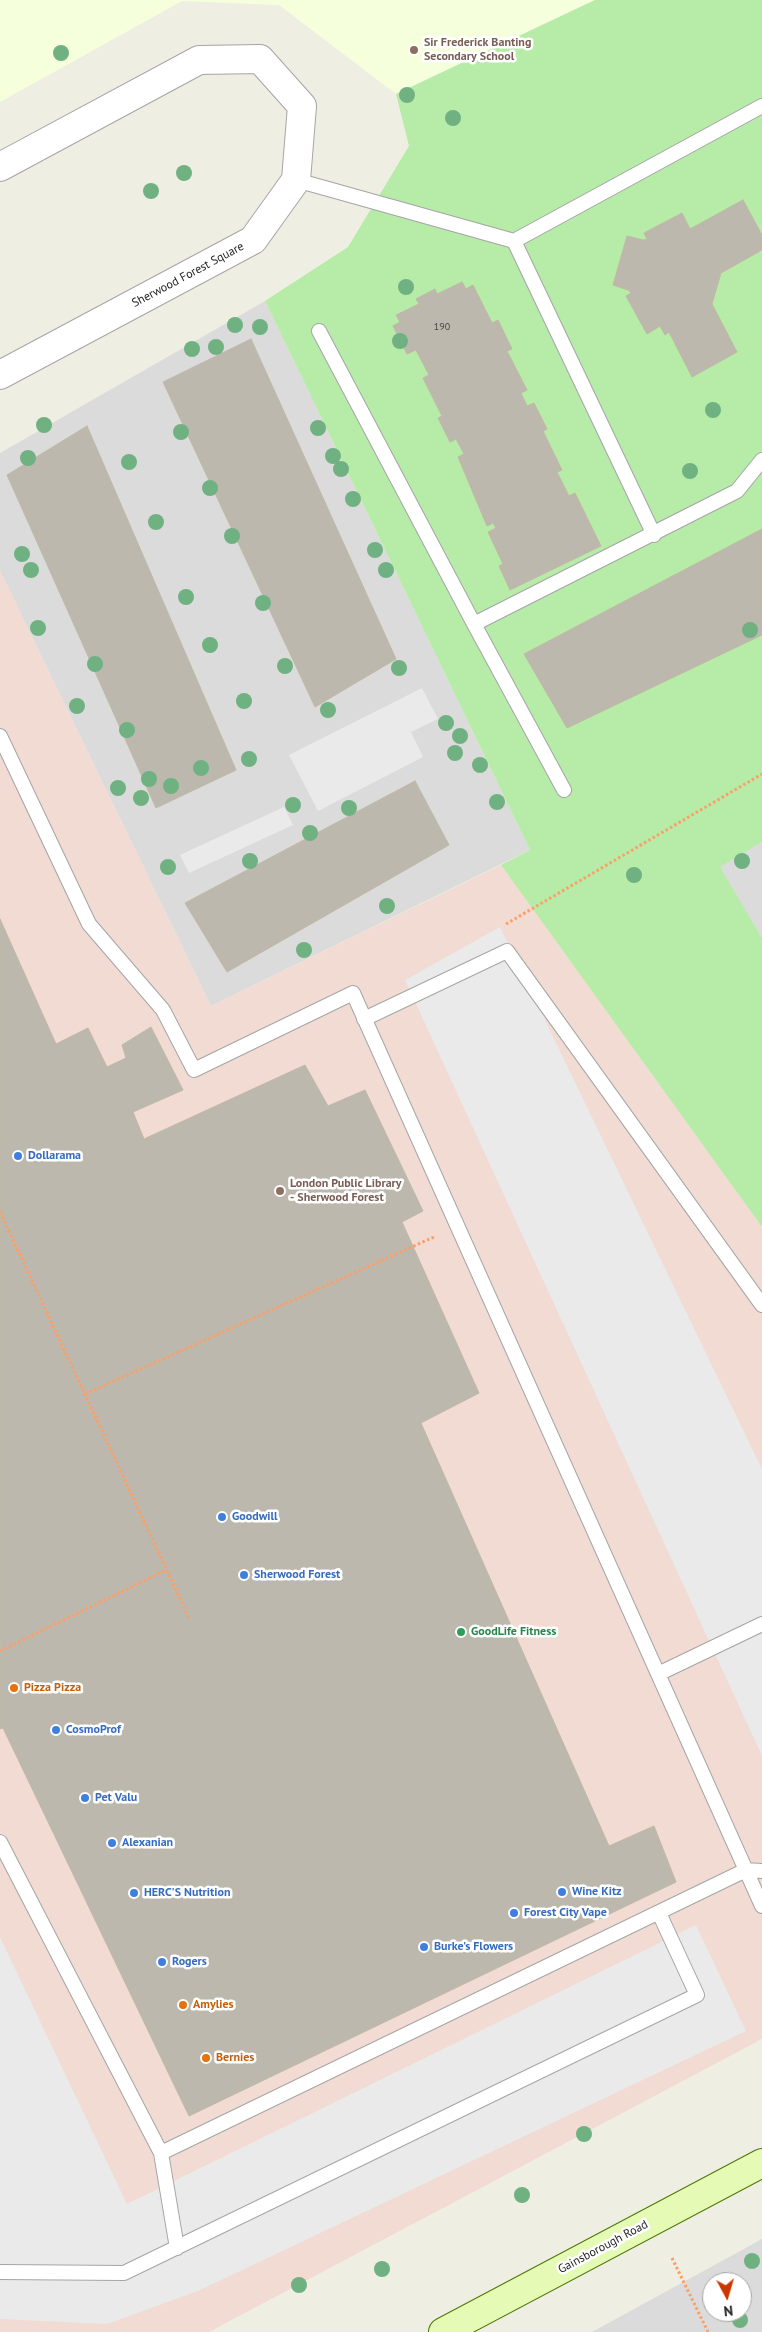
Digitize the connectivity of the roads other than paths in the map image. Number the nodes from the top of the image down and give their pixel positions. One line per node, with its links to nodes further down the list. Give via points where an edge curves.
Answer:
1 (762, 106): 4 (lane)
2 (0, 167): 3 (street, via 199,60 260,59 302,106)
3 (296, 180): 4 (lane); 6 (street, Sherwood Forest Square, via 253,240)
4 (514, 241): 8 (lane)
5 (319, 331): 9 (lane)
6 (0, 375)
7 (762, 460): 8 (lane, via 737,491)
8 (654, 535): 9 (lane)
9 (474, 624): 11 (lane)
10 (0, 736): 12 (lane, via 89,924 163,1010 194,1070 353,993)
11 (564, 790)
12 (364, 1019): 13 (lane, via 507,951); 15 (lane)
13 (762, 1305)
14 (762, 1624): 15 (lane)
15 (658, 1674): 17 (lane)
16 (0, 1842): 21 (lane)
17 (746, 1870): 18 (lane); 19 (lane); 20 (lane)
18 (762, 1871)
19 (762, 1906)
20 (659, 1913): 21 (lane); 23 (lane, via 696,1995)
21 (161, 2153): 23 (lane)
22 (762, 2163): 25 (main road, Gainsborough Road)
23 (176, 2248): 24 (lane, via 124,2273)
24 (0, 2272)
25 (443, 2332)

